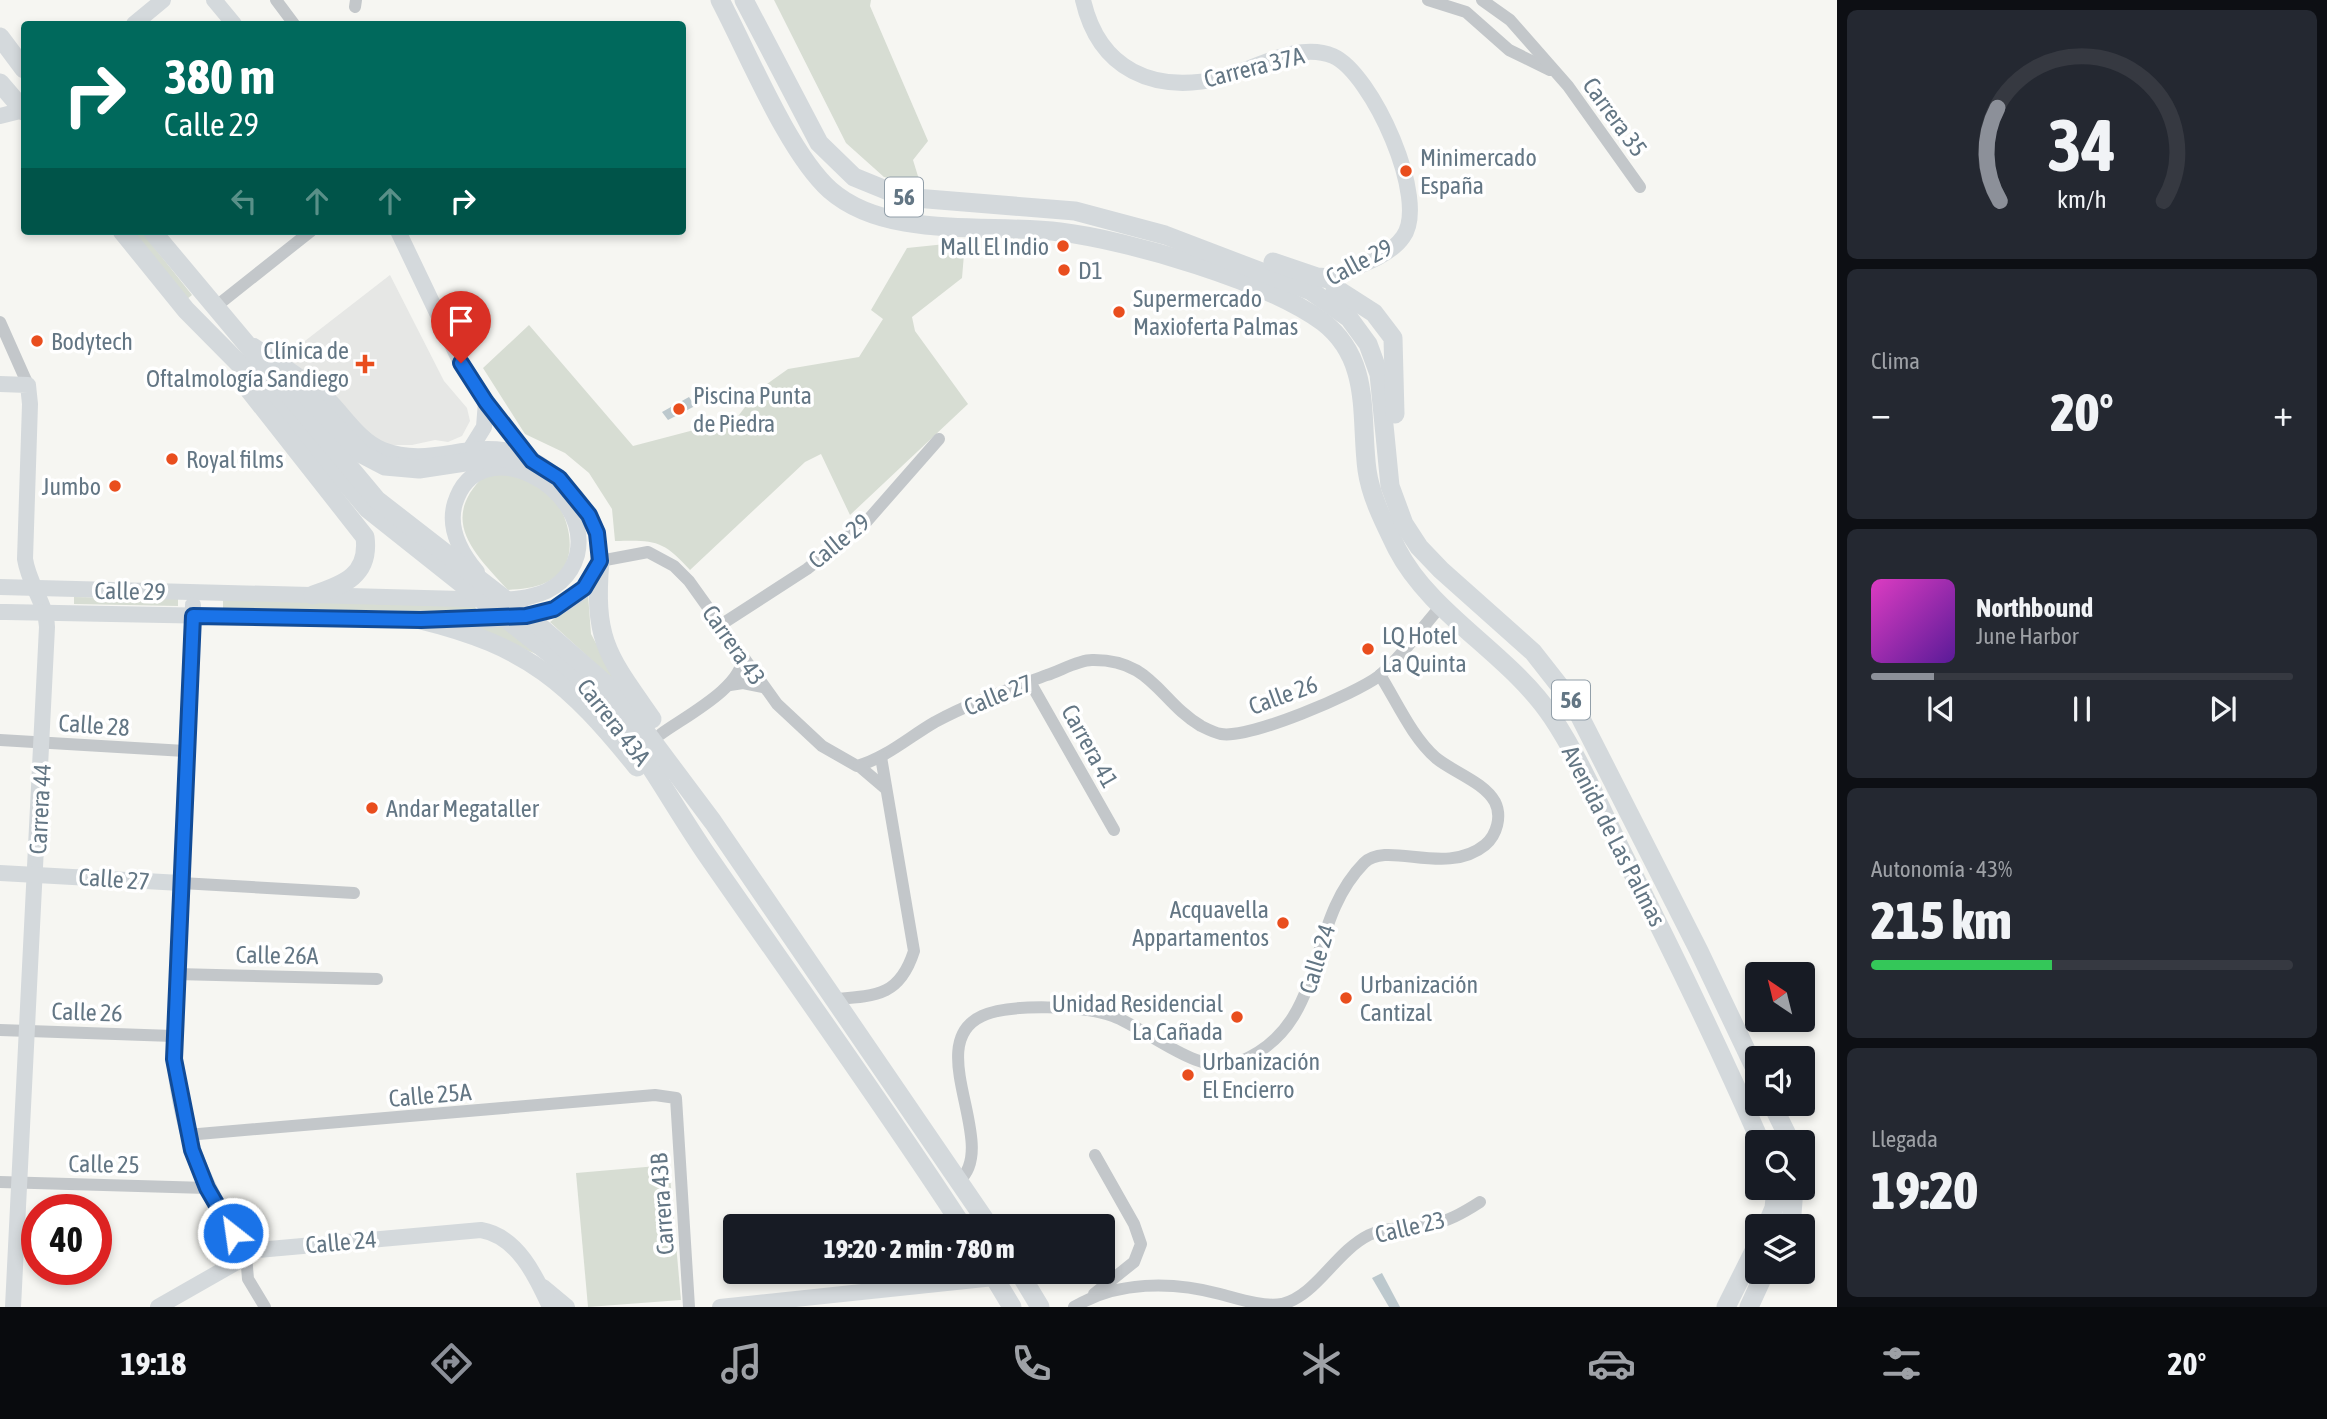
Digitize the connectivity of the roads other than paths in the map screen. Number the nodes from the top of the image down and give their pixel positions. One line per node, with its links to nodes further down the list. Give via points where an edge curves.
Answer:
1 (163, 0): 9 (street)
2 (214, 0): 10 (street)
3 (276, 0): 11 (street)
4 (720, 0): 27 (main road, Avenida de Las Palmas / 56, via 800,153 824,183 850,204 873,215 915,223 1093,237 1199,267)
5 (744, 0): 25 (main road, Avenida de Las Palmas / 56, via 820,143 854,177 903,197 1075,211)
6 (1083, 0): 20 (street, Carrera 37A, via 1101,42 1137,76 1179,82 1220,78 1299,52 1317,52 1346,64 1376,104)
7 (1428, 0): 14 (street, Carrera 35, via 1466,12 1509,50)
8 (1482, 0): 14 (street, Carrera 35, via 1510,20)
9 (138, 21)
10 (232, 21)
11 (292, 21)
12 (0, 37): 13 (main road)
13 (21, 65)
14 (1553, 72): 19 (street, Carrera 35, via 1568,86)
15 (0, 83): 16 (main road)
16 (21, 107)
17 (21, 111): 18 (street)
18 (0, 116)
19 (1640, 187)
20 (1412, 204): 26 (street, Calle 29, via 1403,239)
21 (125, 235): 30 (main road, Carrera 43A)
22 (155, 235): 28 (main road, Carrera 43A)
23 (306, 235): 28 (street)
24 (400, 235): 36 (street, via 461,363)
25 (1167, 236): 26 (main road, via 1203,236 1312,276); 40 (main road, Avenida de Las Palmas / 56, via 1321,297 1357,327 1373,356 1383,397 1390,486 1398,512)
26 (1332, 277): 27 (street, Calle 29); 29 (main road, via 1339,292)
27 (1281, 300): 33 (main road, Avenida de Las Palmas / 56, via 1307,311)
28 (214, 308): 32 (main road, Carrera 43A)
29 (1367, 308): 33 (main road, via 1346,328); 40 (main road, via 1393,338 1395,469 1402,509)
30 (186, 310): 46 (main road, via 361,528 366,548 358,573 340,586); 59 (main road, Carrera 43A, via 275,400 368,509)
31 (0, 322): 35 (street)
32 (240, 336): 38 (street, via 326,398 375,447 409,455); 39 (main road, via 373,462 419,469 487,458); 44 (main road, Carrera 43A, via 377,500)
33 (1343, 342): 47 (main road, Avenida de Las Palmas / 56, via 1363,393 1372,493 1400,554)
34 (0, 384): 35 (street)
35 (28, 385): 43 (street, via 25,559)
36 (486, 402): 38 (street, via 484,427); 39 (street)
37 (940, 439): 52 (street, Calle 29, via 867,521 807,569)
38 (471, 448): 39 (street, via 497,448)
39 (532, 461): 41 (street, via 559,478 582,503 597,533)
40 (1419, 547): 78 (main road, Avenida de Las Palmas / 56, via 1533,652 1573,703)
41 (600, 561): 51 (street, Calle 29, via 584,588 541,614); 52 (street, Carrera 43, via 637,552 655,554 689,581); 59 (main road, via 602,638)
42 (0, 587): 43 (street, Calle 29)
43 (32, 588): 45 (street, Calle 29); 49 (street)
44 (493, 590): 46 (street, Calle 29, via 464,555 453,525 456,501 471,478 491,468 514,468 546,484 571,512 579,536 575,563 553,588 517,598); 59 (main road, Carrera 43A, via 607,683)
45 (194, 592): 46 (street, Calle 29); 50 (street)
46 (313, 595)
47 (1442, 605): 55 (street, Calle 26); 80 (main road, Avenida de Las Palmas / 56, via 1516,671 1567,741 1663,931)
48 (0, 612): 49 (street, Calle 29)
49 (46, 613): 50 (street, Calle 29); 61 (street, Carrera 44)
50 (193, 616): 51 (street, Calle 29); 62 (street)
51 (421, 620): 67 (main road, via 490,642 566,686 593,712)
52 (722, 624): 53 (street, Carrera 43)
53 (742, 656): 57 (street, via 742,671); 58 (street, Carrera 43)
54 (1125, 664): 55 (street, Calle 26, via 1153,680 1184,714 1223,735 1292,717); 56 (street, Calle 27, via 1090,660)
55 (1380, 675): 83 (street, Calle 24, via 1425,746 1496,804 1493,837 1469,856 1447,861 1387,855 1368,859 1323,932 1303,1005 1267,1044 1238,1063 1202,1061 1114,1017 1094,1012 1028,1009 983,1016 964,1030 959,1041 970,1130 969,1167)
56 (1030, 682): 63 (street, Calle 27, via 934,723); 66 (street, Carrera 41)
57 (730, 685): 58 (street); 59 (street)
58 (763, 687): 64 (street, Carrera 43, via 822,747)
59 (648, 737): 67 (main road, Carrera 43A); 74 (main road, Carrera 43A, via 713,822)
60 (0, 740): 61 (street, Calle 28)
61 (43, 742): 62 (street, Calle 28); 69 (street, Carrera 44)
62 (185, 751): 70 (street)
63 (881, 757): 64 (street); 65 (street)
64 (859, 766): 65 (street, Carrera 43)
65 (886, 789): 74 (street, via 914,951 906,975 893,987)
66 (1114, 831)
67 (694, 836): 88 (main road, Carrera 43A)
68 (0, 873): 69 (street, Calle 27)
69 (37, 876): 70 (street, Calle 27); 76 (street, Carrera 44)
70 (181, 883): 71 (street, Calle 27); 72 (street)
71 (354, 893)
72 (176, 974): 73 (street, Calle 26A); 77 (street)
73 (377, 979)
74 (835, 999): 83 (main road, Carrera 43A)
75 (0, 1030): 76 (street, Calle 26)
76 (28, 1031): 77 (street, Calle 26); 85 (street, Carrera 44)
77 (173, 1035): 81 (street, via 176,1082)
78 (1745, 1048)
79 (676, 1098): 81 (street, Calle 25A, via 655,1095); 107 (street, Carrera 43B)
80 (1755, 1130)
81 (187, 1135): 86 (street)
82 (1096, 1155): 91 (street, via 1141,1244 1134,1262)
83 (959, 1181): 89 (main road, Carrera 43A)
84 (0, 1182): 85 (street, Calle 25)
85 (19, 1184): 86 (street, Calle 25); 102 (street, Carrera 44)
86 (207, 1188): 90 (street)
87 (1480, 1202): 100 (street, Calle 23, via 1436,1224 1370,1235 1347,1248)
88 (954, 1214)
89 (981, 1214)
90 (246, 1255): 97 (street, Calle 24, via 456,1231 496,1233 510,1243); 103 (street, Calle 24); 104 (street, via 248,1279)
91 (1125, 1269): 98 (street); 99 (street)
92 (1745, 1269): 112 (main road)
93 (916, 1284): 108 (street)
94 (998, 1284): 109 (main road)
95 (1026, 1284): 110 (main road)
96 (1760, 1284): 113 (main road)
97 (541, 1286): 105 (street); 106 (street)
98 (1124, 1288): 99 (street, Calle 23); 101 (street, Calle 23, via 1167,1285)
99 (1092, 1296): 111 (street, Calle 23)
100 (1299, 1302): 101 (street, Calle 23)
101 (1281, 1306)
102 (13, 1307)
103 (158, 1307)
104 (265, 1307)
105 (550, 1307)
106 (567, 1307)
107 (689, 1307)
108 (720, 1307)
109 (1012, 1307)
110 (1040, 1307)
111 (1074, 1307)
112 (1726, 1307)
113 (1749, 1307)

